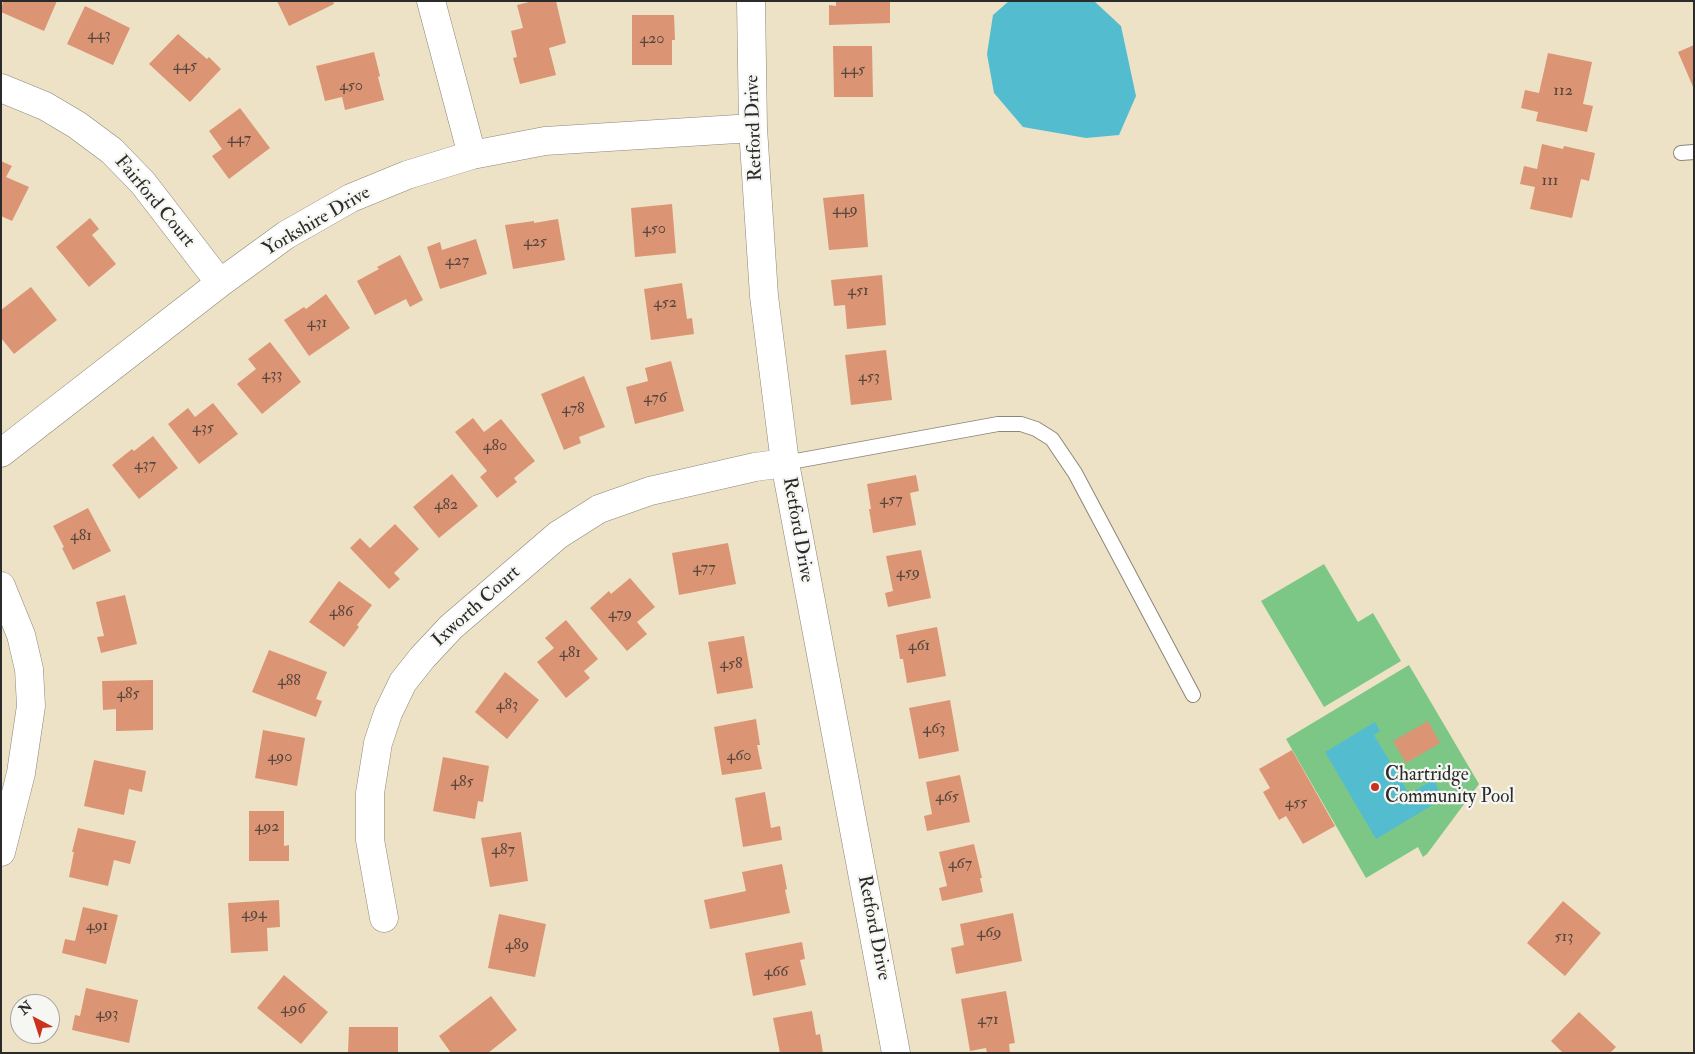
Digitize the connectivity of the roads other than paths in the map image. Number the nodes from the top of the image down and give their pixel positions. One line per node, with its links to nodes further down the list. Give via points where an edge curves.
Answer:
1 (430, 1): 5 (street)
2 (751, 1): 4 (street, Retford Drive)
3 (1, 88): 6 (street, Fairford Court, via 45,106 112,152 143,183)
4 (753, 128): 5 (street, Yorkshire Drive, via 545,142); 8 (street, Retford Drive, via 764,296)
5 (472, 155): 6 (street, Yorkshire Drive, via 407,175 351,198 286,235)
6 (220, 283): 7 (street, Yorkshire Drive)
7 (1, 453)
8 (785, 463): 10 (lane, via 998,424 1021,424 1036,429 1052,439 1075,472); 12 (street, Ixworth Court, via 650,491 599,510 558,535 451,626 422,658 403,682 388,713 378,743 370,794 370,840); 13 (street, Retford Drive)
9 (1, 586): 11 (street, via 21,635 29,669 31,706 21,772)
10 (1193, 695)
11 (1, 852)
12 (384, 918)
13 (896, 1053)

